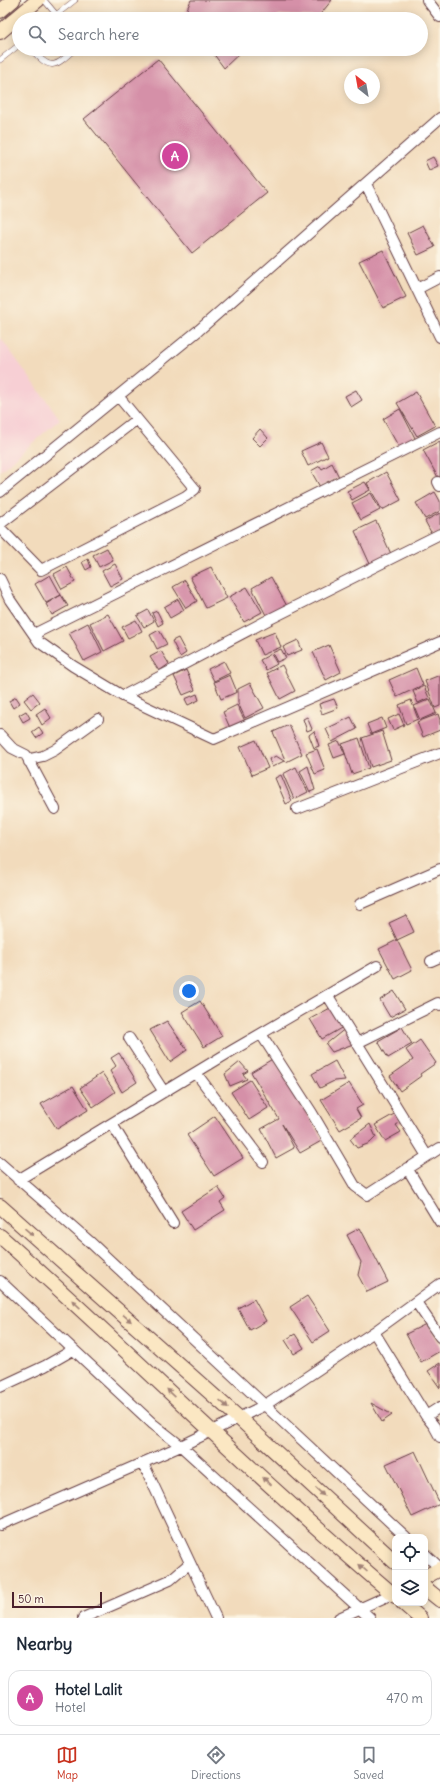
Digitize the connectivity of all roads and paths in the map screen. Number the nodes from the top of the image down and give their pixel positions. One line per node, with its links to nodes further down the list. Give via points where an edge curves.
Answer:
1 (13, 0): 6 (street)
2 (38, 0): 7 (street)
3 (44, 0): 8 (lane)
4 (75, 0): 9 (lane)
5 (426, 0): 10 (street)
6 (0, 11)
7 (24, 12)
8 (54, 12)
9 (63, 12)
10 (440, 17)
11 (12, 22): 12 (street)
12 (0, 32)
13 (12, 51): 16 (lane)
14 (37, 56): 15 (lane, via 50,65 59,64)
15 (68, 56)
16 (0, 60)
17 (440, 118): 18 (street)
18 (366, 184): 20 (street); 22 (street, via 199,330)
19 (440, 277): 20 (street)
20 (417, 289): 21 (street)
21 (440, 337)
22 (118, 396): 23 (street); 25 (street)
23 (137, 418): 26 (street); 27 (street, via 195,489 186,496 41,570)
24 (440, 432): 30 (street)
25 (0, 492)
26 (0, 524)
27 (0, 528)
28 (440, 534): 32 (street)
29 (0, 579): 30 (street, via 10,600)
30 (34, 634): 32 (street, via 39,642 73,666)
31 (440, 642): 32 (street, via 214,740)
32 (124, 696)
33 (98, 719): 36 (street, via 55,750 30,759)
34 (0, 735): 36 (street, via 12,748 26,755)
35 (440, 753): 38 (street)
36 (29, 762): 37 (street)
37 (55, 809)
38 (297, 809)
39 (440, 870): 40 (street)
40 (360, 904)
41 (377, 966): 42 (street)
42 (328, 996): 44 (street); 46 (street)
43 (440, 1005): 46 (street, via 438,1003)
44 (261, 1034): 47 (street); 54 (street, via 312,1113 354,1186 368,1195)
45 (129, 1038): 48 (street)
46 (357, 1043): 51 (street)
47 (196, 1073): 48 (street); 52 (street)
48 (164, 1092): 49 (street)
49 (112, 1124): 55 (street); 58 (street)
50 (440, 1148): 51 (street)
51 (427, 1156): 54 (street)
52 (262, 1162)
53 (0, 1163): 55 (street)
54 (407, 1168): 57 (street)
55 (18, 1180): 67 (street, via 89,1241)
56 (0, 1206): 70 (street, one-way to 70)
57 (440, 1222)
58 (173, 1224)
59 (0, 1236): 71 (street, one-way to 59, via 68,1296)
60 (0, 1282): 65 (street)
61 (440, 1284): 62 (street)
62 (416, 1302): 63 (street); 64 (street)
63 (374, 1332): 67 (street); 69 (street)
64 (440, 1337)
65 (73, 1350): 66 (street); 73 (street, via 153,1424)
66 (0, 1387)
67 (265, 1405): 70 (street); 76 (street)
68 (440, 1407): 69 (street)
69 (426, 1416): 72 (street)
70 (240, 1419): 71 (street); 78 (street, one-way to 78)
71 (212, 1432): 73 (street); 83 (street, one-way to 71)
72 (440, 1437)
73 (181, 1446): 74 (street); 87 (street)
74 (143, 1463): 75 (street); 79 (street)
75 (0, 1525)
76 (403, 1534)
77 (428, 1557): 80 (street)
78 (392, 1559)
79 (190, 1563): 88 (street, via 170,1580); 89 (street)
80 (440, 1568): 81 (street)
81 (428, 1575)
82 (428, 1590): 85 (street)
83 (392, 1593)
84 (392, 1598): 87 (street)
85 (440, 1600)
86 (406, 1606): 92 (street)
87 (360, 1608): 90 (street); 91 (street)
88 (86, 1617)
89 (216, 1618)
90 (339, 1618)
91 (370, 1618)
92 (420, 1618)

